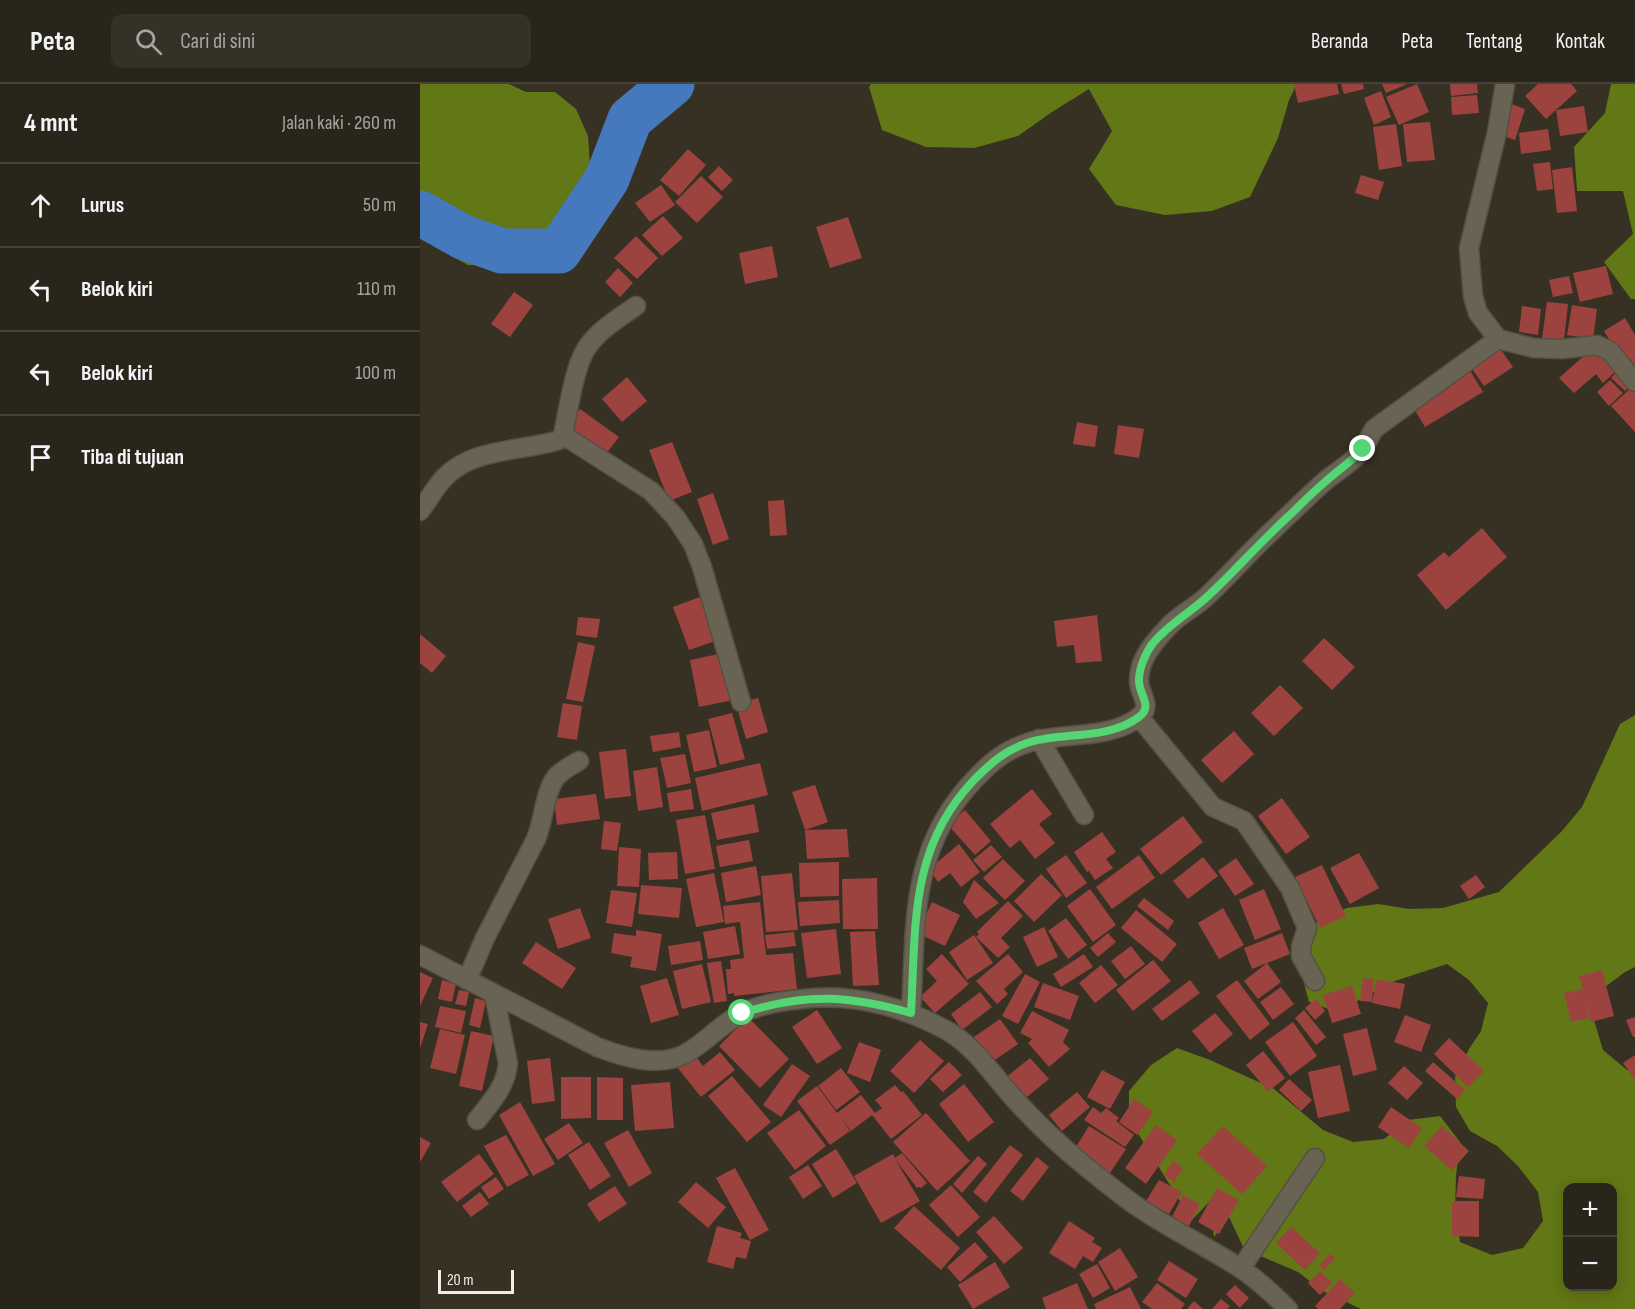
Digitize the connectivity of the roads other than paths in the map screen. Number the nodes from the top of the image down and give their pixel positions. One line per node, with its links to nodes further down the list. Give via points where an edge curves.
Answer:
1 (1505, 84): 3 (street, via 1469,248 1478,313)
2 (636, 306): 5 (street, via 586,347)
3 (1498, 339): 4 (street, via 1534,348 1597,345 1610,351); 8 (street, via 1374,429 1354,458 1152,644 1138,678 1146,705)
4 (1635, 382)
5 (563, 435): 6 (street, via 556,441 473,459 444,478); 7 (street, via 651,491 676,518 702,567)
6 (420, 512)
7 (741, 702)
8 (1140, 717): 9 (street, via 1120,727); 14 (street, via 1213,807 1244,821 1290,888 1307,928 1301,956)
9 (1039, 740): 11 (street); 16 (street, via 994,759 958,797 940,824 919,890)
10 (579, 761): 13 (street, via 557,776 549,788 542,825)
11 (1084, 815)
12 (420, 955): 13 (street)
13 (467, 980): 15 (street)
14 (1315, 981)
15 (494, 994): 16 (street, via 597,1047 620,1056 649,1060 684,1054 742,1013 768,1005 835,998); 17 (street, via 507,1071 503,1086)
16 (911, 1013): 19 (street, via 965,1044 1034,1119 1135,1205)
17 (477, 1120)
18 (1315, 1158): 19 (street)
19 (1241, 1268): 20 (street)
20 (1288, 1309)

